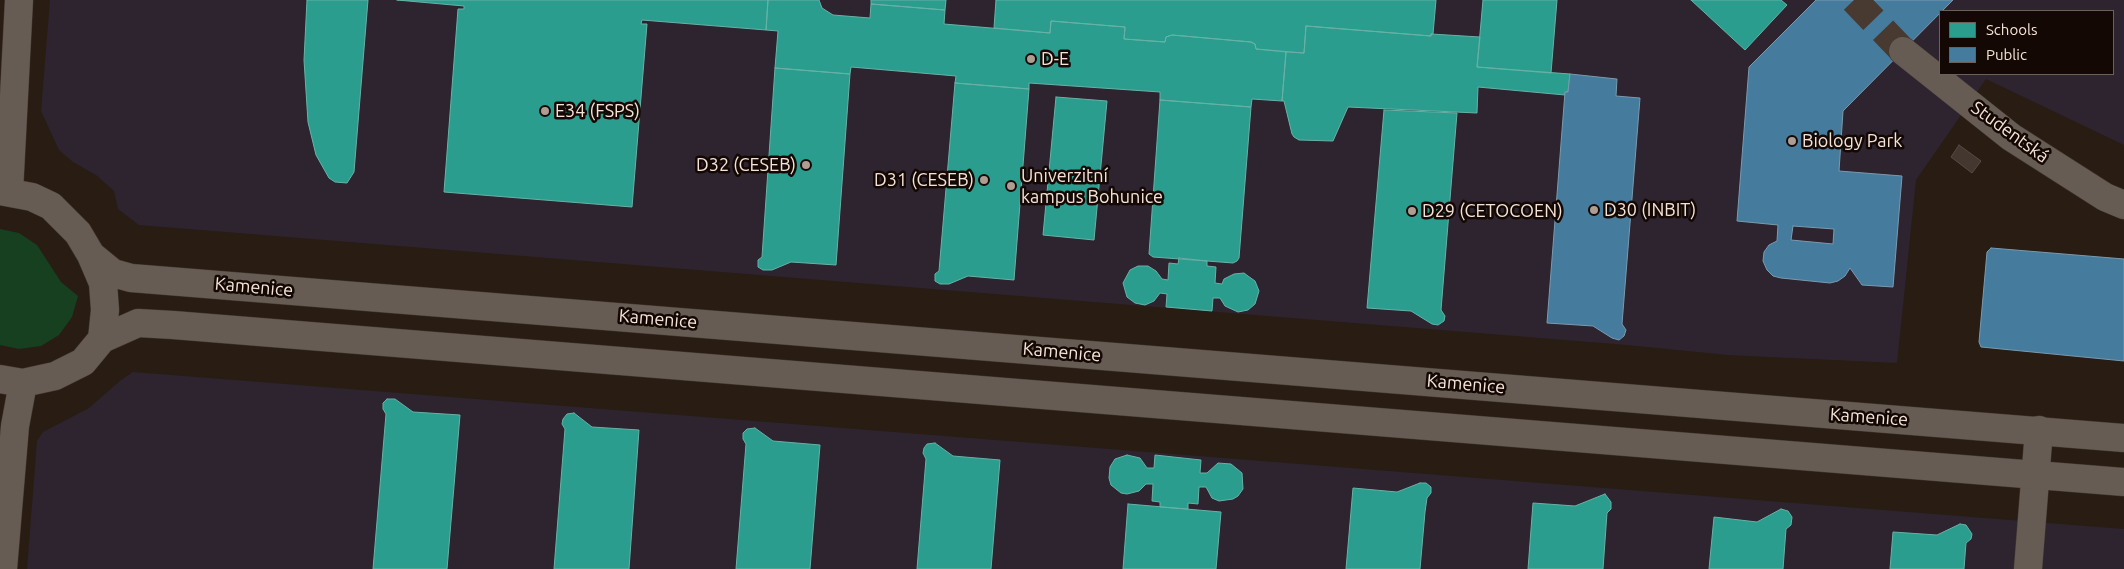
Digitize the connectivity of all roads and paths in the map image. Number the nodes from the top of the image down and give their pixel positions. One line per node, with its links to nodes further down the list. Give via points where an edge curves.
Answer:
1 (19, 0): 3 (street)
2 (1903, 51): 4 (street, Studentská, via 2011,137 2105,197)
3 (5, 192): 5 (street, Kamenice, via 32,197 51,206 78,233)
4 (2124, 205)
5 (92, 255): 6 (street, Kamenice, via 103,283); 8 (street, Kamenice, via 114,273 131,278)
6 (102, 340): 7 (street, via 82,362 69,370 40,381); 10 (street, via 138,323 173,325)
7 (12, 381): 12 (street, via 15,426)
8 (2039, 430): 9 (street, Kamenice); 10 (street)
9 (2124, 438)
10 (2035, 474): 11 (street); 13 (street)
11 (2124, 482)
12 (3, 569)
13 (2028, 569)

